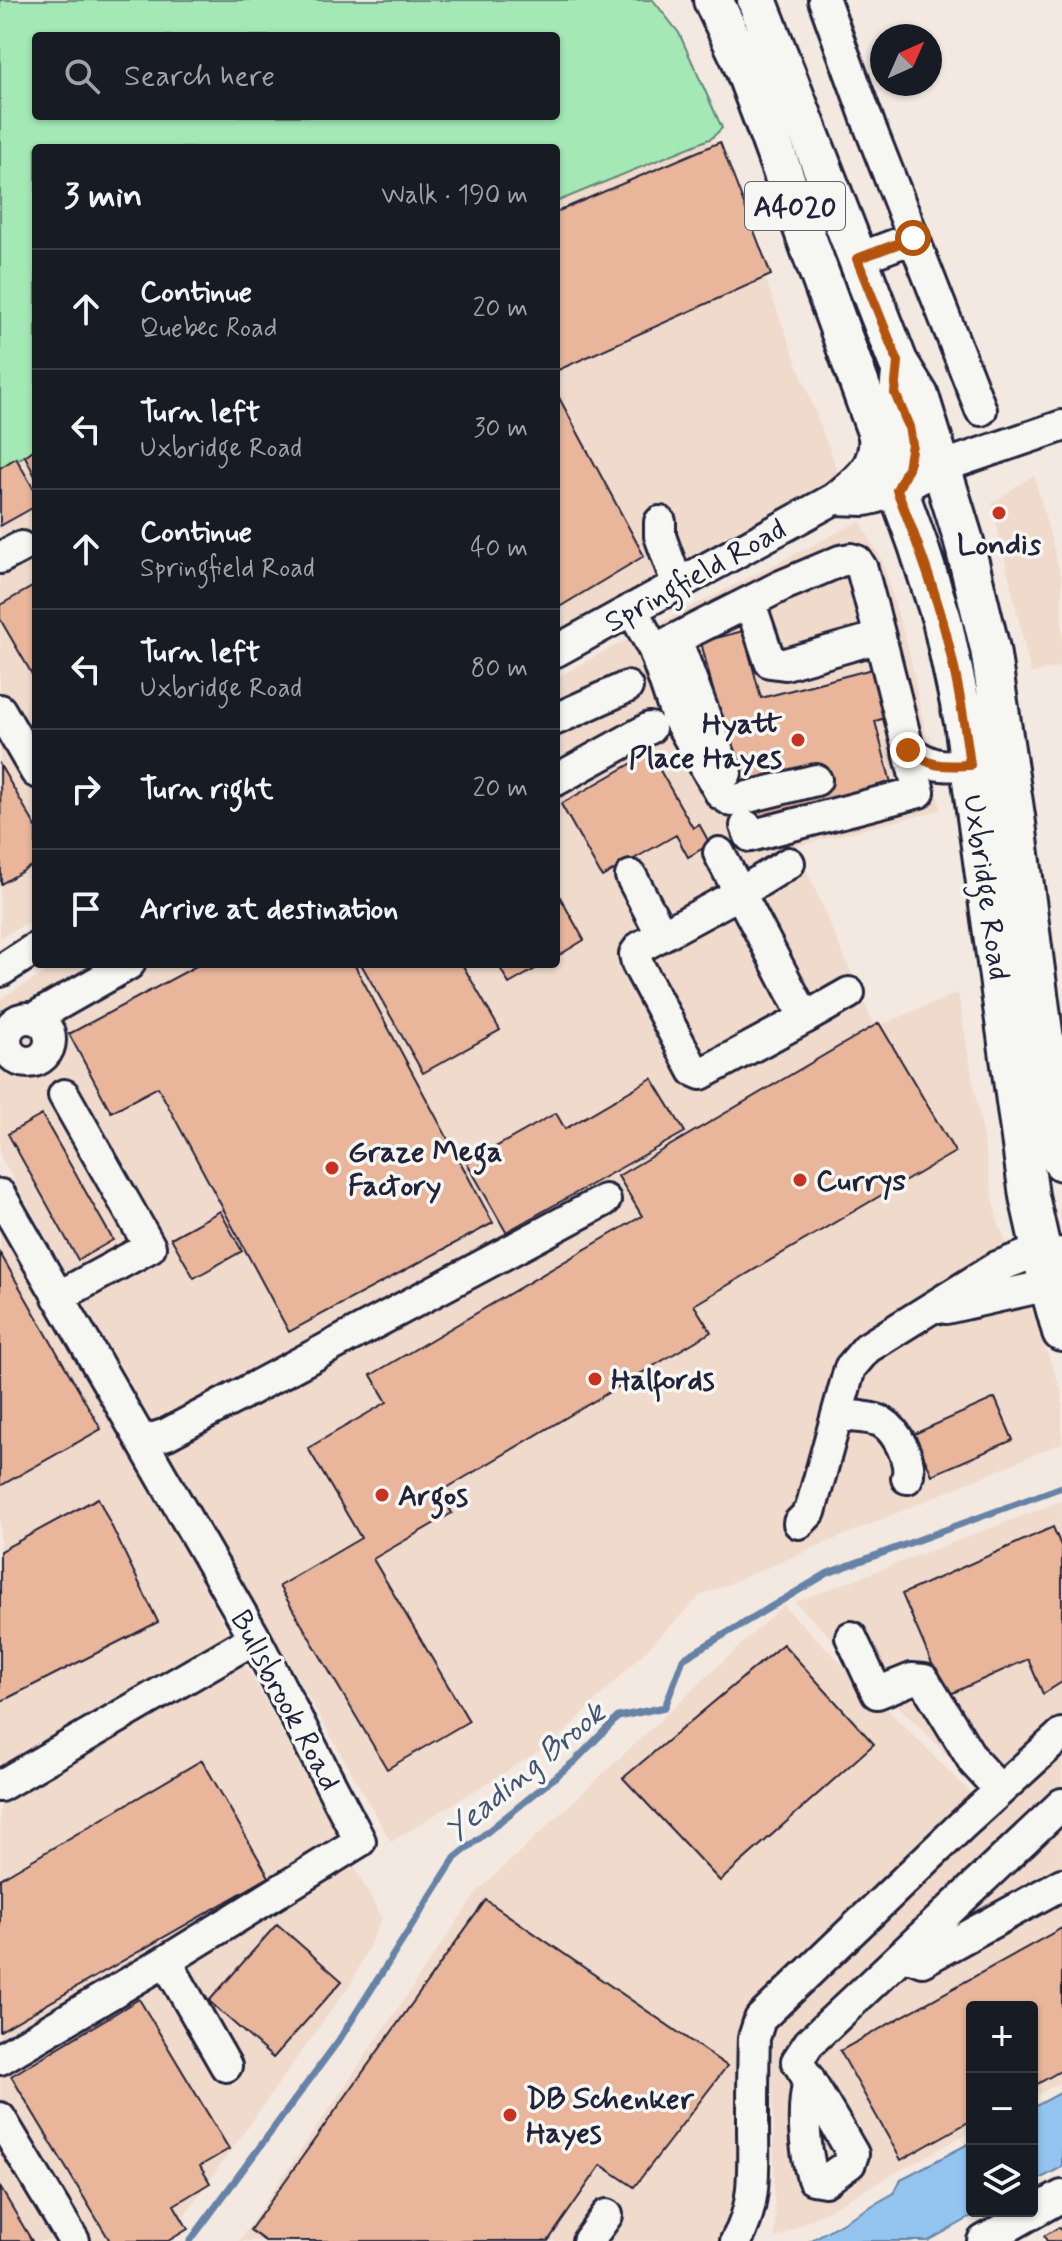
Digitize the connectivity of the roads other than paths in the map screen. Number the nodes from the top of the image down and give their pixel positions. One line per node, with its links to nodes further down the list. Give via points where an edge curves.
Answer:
1 (713, 0): 8 (main road, Uxbridge Road / A4020, via 746,73)
2 (757, 0): 5 (main road, Uxbridge Road / A4020)
3 (824, 0): 4 (street)
4 (913, 238): 5 (street); 7 (street)
5 (857, 259): 6 (main road, Uxbridge Road / A4020)
6 (898, 362): 10 (main road, Uxbridge Road / A4020, via 919,396); 11 (street, via 895,393 912,444)
7 (981, 410)
8 (871, 415): 11 (main road, Uxbridge Road / A4020); 12 (street, Springfield Road, via 875,436 870,463)
9 (1062, 426): 10 (street, Springfield Road)
10 (941, 467): 11 (street, Springfield Road); 39 (main road, Uxbridge Road / A4020, via 990,649)
11 (897, 490): 12 (street, Springfield Road, via 865,500); 26 (main road, Uxbridge Road / A4020, via 942,620)
12 (834, 499): 13 (street, Springfield Road)
13 (757, 540): 14 (street); 16 (street, Springfield Road)
14 (781, 586): 15 (street); 17 (street, via 840,561 857,561)
15 (750, 603): 17 (street, via 765,651 777,664); 18 (street)
16 (632, 609): 18 (street); 19 (street, Springfield Road)
17 (880, 637): 24 (street)
18 (665, 645): 27 (street); 29 (street, via 676,715 721,794 732,801)
19 (560, 649)
20 (627, 687): 22 (street)
21 (0, 710): 25 (street)
22 (560, 717)
23 (650, 728): 28 (street)
24 (908, 750): 26 (street, via 937,766); 30 (street, via 919,792 750,836)
25 (32, 765)
26 (970, 765): 45 (main road, Uxbridge Road / A4020, via 1029,1196)
27 (726, 773)
28 (560, 778)
29 (816, 780)
30 (746, 826)
31 (719, 853): 34 (street)
32 (789, 863): 34 (street)
33 (631, 876): 35 (street)
34 (740, 893): 35 (street); 38 (street)
35 (662, 935): 38 (street, via 640,947 637,963 694,1071 709,1072)
36 (122, 968): 40 (street, via 34,1018 19,1019 8,1029)
37 (849, 993): 38 (street)
38 (805, 1018)
39 (1052, 1030): 42 (main road, Uxbridge Road / A4020)
40 (6, 1061)
41 (64, 1095): 46 (street, via 150,1247)
42 (1062, 1161)
43 (0, 1195): 46 (street, Bullsbrook Road)
44 (605, 1200): 49 (street, via 167,1434)
45 (1053, 1266): 47 (main road, Uxbridge Road / A4020); 48 (street, via 921,1314 867,1348 850,1368)
46 (58, 1297): 49 (street, Bullsbrook Road)
47 (1062, 1332)
48 (837, 1415): 50 (street, via 881,1422 901,1444 910,1469); 51 (street, via 810,1512)
49 (142, 1442): 53 (street, Bullsbrook Road)
50 (907, 1478)
51 (799, 1523)
52 (851, 1637): 56 (street, via 877,1693 912,1679 924,1680 974,1762)
53 (255, 1638): 55 (street); 62 (street, Bullsbrook Road, via 360,1841)
54 (1062, 1734): 56 (street)
55 (0, 1786)
56 (1000, 1790): 71 (street, via 760,2019 754,2038 754,2178 750,2207)
57 (1062, 1804): 59 (street)
58 (1062, 1884): 60 (street)
59 (956, 1906): 60 (street); 61 (street)
60 (977, 1930): 61 (street, via 922,1961)
61 (904, 1954): 65 (street, via 809,2043 797,2061)
62 (166, 1961): 63 (street, Bullsbrook Road); 64 (street)
63 (0, 2059)
64 (226, 2066)
65 (809, 2079)
66 (0, 2118): 69 (street)
67 (1062, 2196): 72 (street)
68 (607, 2215): 70 (street)
69 (74, 2241)
70 (588, 2241)
71 (736, 2241)
72 (983, 2241)

